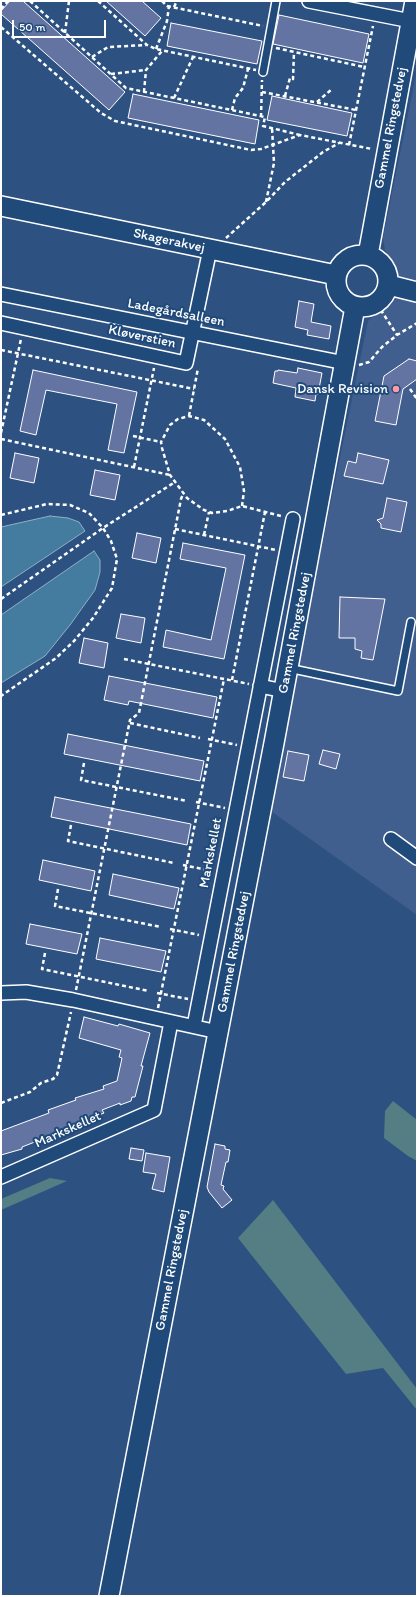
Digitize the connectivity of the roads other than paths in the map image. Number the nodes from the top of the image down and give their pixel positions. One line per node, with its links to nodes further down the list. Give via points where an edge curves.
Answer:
1 (276, 1): 5 (lane)
2 (309, 1): 4 (street)
3 (415, 1): 4 (street, Gammel Ringstedvej)
4 (411, 21): 8 (street, Gammel Ringstedvej)
5 (263, 72)
6 (1, 206): 7 (street, Skagerakvej)
7 (216, 251): 9 (street, Skagerakvej); 15 (street, Kløverstien)
8 (368, 255): 9 (street, via 348,258 340,266); 10 (street, via 377,258 384,266)
9 (336, 276): 13 (street, via 340,295)
10 (389, 285): 11 (street); 13 (street, via 385,296 376,304)
11 (417, 292)
12 (1, 294): 15 (street, Ladegårdsalleen)
13 (355, 307): 16 (street, Gammel Ringstedvej)
14 (1, 324): 15 (street, Kløverstien, via 186,363)
15 (192, 333): 16 (street, Ladegårdsalleen)
16 (345, 363): 19 (street, Gammel Ringstedvej)
17 (293, 519): 20 (street, Markskellet)
18 (411, 622): 19 (lane, via 398,690)
19 (288, 668): 21 (street, Gammel Ringstedvej)
20 (260, 686): 21 (street); 26 (street, Markskellet)
21 (284, 690): 27 (street, Gammel Ringstedvej)
22 (391, 839): 23 (street)
23 (417, 858)
24 (1, 993): 25 (street, via 26,992 73,1000)
25 (171, 1022): 26 (street); 28 (street, Markskellet, via 154,1110)
26 (194, 1026): 27 (street)
27 (218, 1032): 29 (street, Gammel Ringstedvej)
28 (1, 1177)
29 (109, 1596)

